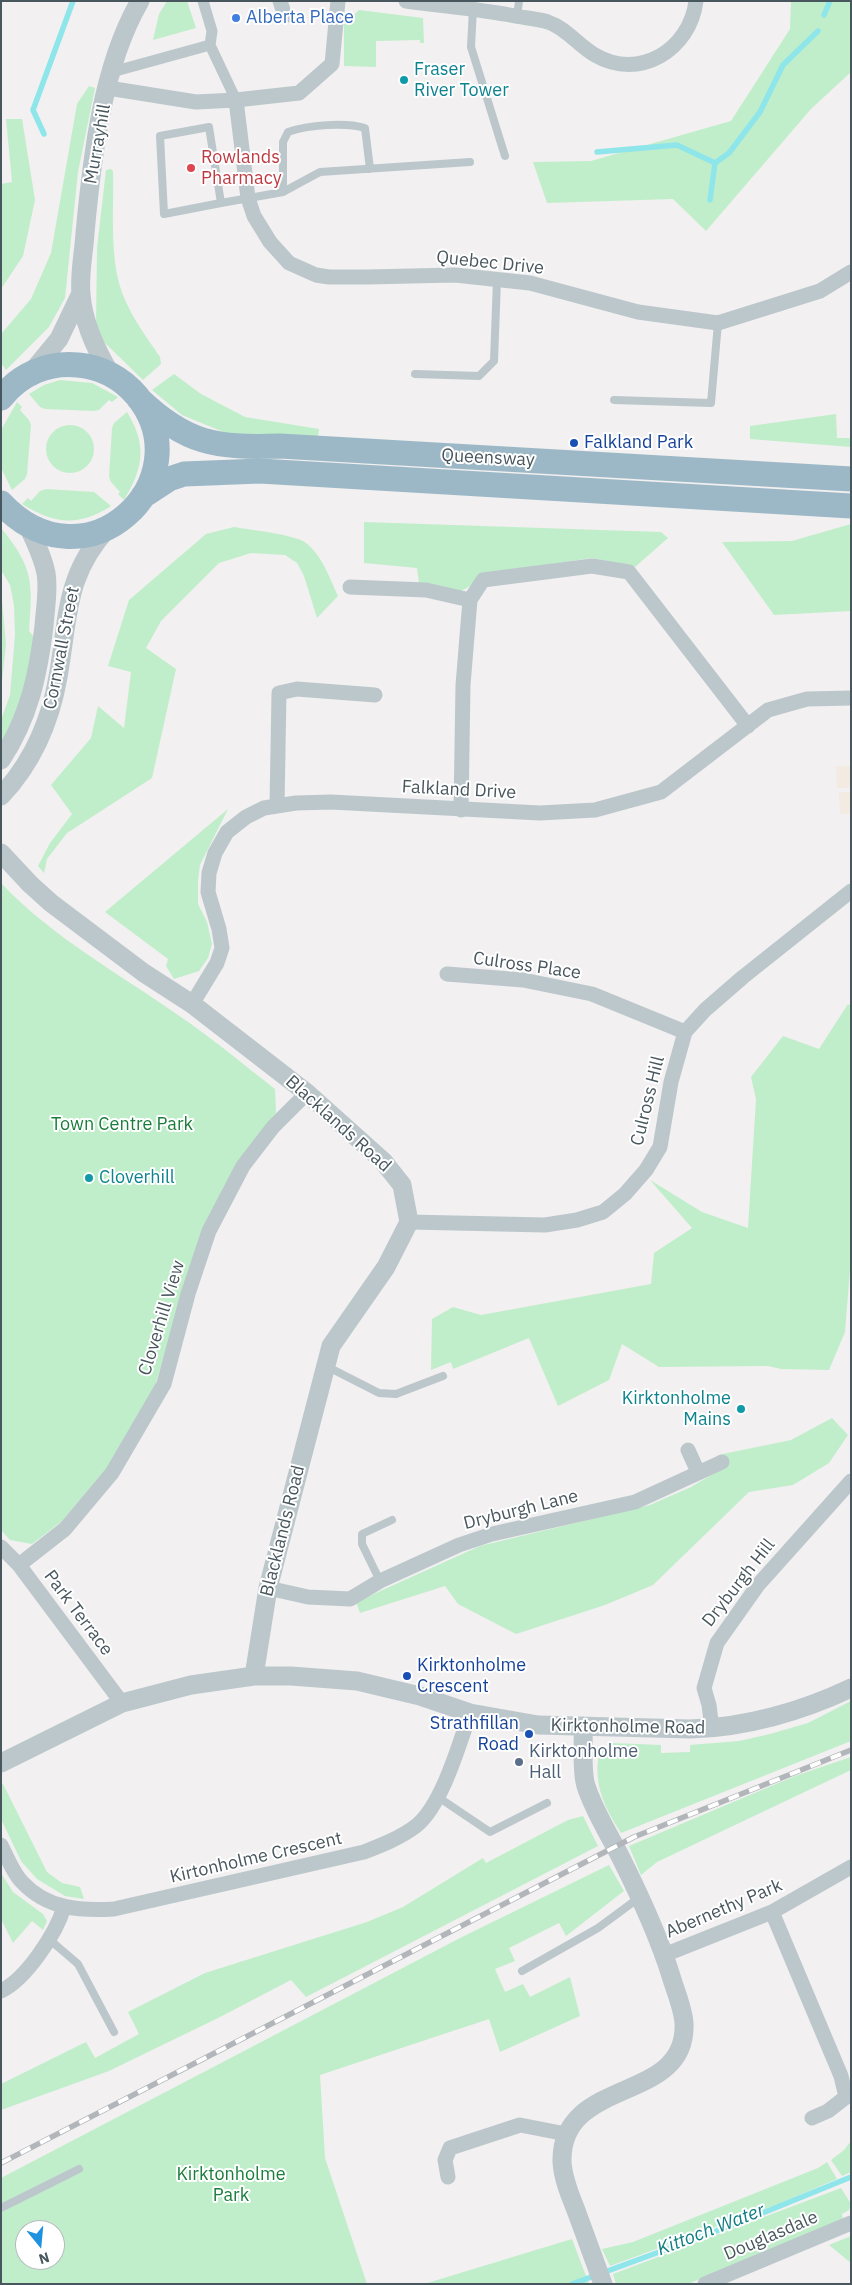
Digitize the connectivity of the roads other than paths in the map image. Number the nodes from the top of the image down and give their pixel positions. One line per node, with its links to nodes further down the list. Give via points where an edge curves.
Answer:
1 (140, 1): 12 (street, Murrayhill, via 126,26)
2 (203, 1): 11 (street, via 212,31)
3 (280, 1): 9 (street)
4 (338, 1): 13 (street, via 332,64 299,93)
5 (406, 1): 8 (street)
6 (519, 1): 10 (lane)
7 (696, 1): 10 (street, via 690,24 680,42 666,53 630,64 594,55 550,23)
8 (473, 9): 10 (street); 14 (lane, via 471,47)
9 (285, 16)
10 (517, 17)
11 (210, 45): 12 (street); 13 (street)
12 (110, 80): 13 (street, via 196,102); 22 (street, Murrayhill, via 88,199)
13 (236, 100): 18 (street, Quebec Drive)
14 (505, 156)
15 (470, 162): 16 (lane)
16 (370, 169): 17 (lane, via 320,172); 17 (lane, via 365,128 353,125 298,128 288,132 283,142)
17 (283, 192): 18 (lane)
18 (248, 198): 19 (lane); 21 (street, Quebec Drive, via 254,216 270,242 289,262 316,275 455,274)
19 (221, 203): 19 (lane, via 164,214 160,136 208,127)
20 (851, 272): 23 (street, Quebec Drive, via 820,291)
21 (497, 280): 23 (street, Quebec Drive, via 530,283 638,312); 25 (lane, via 494,361 479,376)
22 (81, 293): 24 (street, Murrayhill, via 59,338); 26 (street, Murrayhill, via 88,328 100,356)
23 (718, 323): 28 (lane, via 711,403)
24 (31, 373): 26 (highway, via 51,366 73,365 94,368); 27 (highway)
25 (414, 374)
26 (116, 378): 29 (highway, Queensway)
27 (1, 398)
28 (614, 400)
29 (145, 406): 30 (highway, Queensway, via 164,422 191,437 236,447 318,448); 31 (highway, via 156,451 155,467)
30 (851, 479)
31 (143, 496): 33 (highway, Queensway, via 169,479 184,474 260,471); 35 (highway, via 130,512)
32 (1, 503): 34 (highway)
33 (851, 506)
34 (28, 526): 35 (highway, via 53,536 68,537); 41 (street, Cornwall Street, via 46,574 42,644 31,701)
35 (109, 528): 42 (street, Cornwall Street, via 92,547 72,587 53,701 36,750)
36 (350, 587): 37 (street, via 426,590)
37 (470, 600): 40 (street, via 483,580 592,566 629,572); 44 (street, via 462,685)
38 (375, 695): 43 (street, via 297,689 279,693)
39 (851, 698): 40 (street, Falkland Drive, via 807,699 768,710)
40 (748, 726): 44 (street, Falkland Drive, via 660,792 595,810 540,813)
41 (1, 760)
42 (1, 796)
43 (276, 806): 44 (street, Falkland Drive, via 296,802 331,802); 48 (street, Falkland Drive, via 246,817 227,832 215,853 208,892 222,948 217,963)
44 (461, 810)
45 (1, 853): 48 (street, Blacklands Road, via 50,903 144,973)
46 (851, 891): 49 (street, Culross Hill, via 743,977)
47 (447, 974): 49 (street, Culross Place, via 523,980 592,994)
48 (192, 1004): 50 (street, Blacklands Road)
49 (685, 1032): 51 (street, Culross Hill, via 671,1082 660,1147 646,1170 603,1212 545,1225)
50 (307, 1092): 51 (street, Blacklands Road, via 383,1161 402,1185); 60 (street, Cloverhill View, via 273,1127 243,1166 209,1231 164,1384 112,1473 65,1529)
51 (409, 1222): 52 (street, Blacklands Road, via 386,1267 331,1346)
52 (326, 1366): 53 (lane, via 388,1394); 62 (street, Blacklands Road)
53 (443, 1376)
54 (688, 1450): 56 (street)
55 (722, 1462): 56 (street, Dryburgh Lane)
56 (698, 1472): 61 (street, Dryburgh Lane, via 635,1502 492,1534 459,1545)
57 (851, 1481): 68 (street, Dryburgh Hill, via 758,1585 717,1643 704,1688)
58 (392, 1520): 61 (lane, via 362,1534 362,1544)
59 (1, 1547): 60 (street, Park Terrace)
60 (18, 1565): 65 (street, Park Terrace)
61 (380, 1581): 62 (street, Dryburgh Lane, via 350,1598 308,1597)
62 (268, 1588): 63 (street, Blacklands Road)
63 (254, 1676): 65 (street, Kirktonholme Road, via 192,1685); 66 (street, Kirktonholme Road, via 357,1682 420,1696)
64 (851, 1688): 68 (street, Kirktonholme Road, via 830,1698 768,1717)
65 (122, 1703): 69 (street, Kirktonholme Road)
66 (470, 1713): 67 (street, Kirktonholme Road, via 538,1725); 70 (street, Kirtonholme Crescent)
67 (583, 1726): 68 (street, Kirktonholme Road); 74 (street, via 585,1784)
68 (712, 1729)
69 (1, 1763)
70 (438, 1797): 71 (lane, via 490,1832); 75 (street, Kirtonholme Crescent, via 417,1825 395,1840 364,1852 114,1909)
71 (547, 1803)
72 (1, 1845): 75 (street, Kirtonholme Crescent, via 21,1881 39,1897)
73 (851, 1867): 76 (street, Abernethy Park)
74 (638, 1891): 78 (street); 79 (lane, via 598,1928)
75 (64, 1907): 77 (street)
76 (772, 1912): 78 (street, Abernethy Park); 82 (street)
77 (50, 1940): 80 (street, via 10,1987); 81 (lane, via 78,1964)
78 (664, 1955): 84 (street, via 684,2023 681,2044 673,2061 652,2078 597,2102)
79 (522, 1971)
80 (1, 1992)
81 (114, 2032)
82 (846, 2074): 83 (street, via 846,2097)
83 (812, 2118)
84 (566, 2134): 86 (street, via 520,2125 450,2148 446,2160); 89 (street, via 564,2174)
85 (79, 2169): 87 (lane)
86 (448, 2176)
87 (1, 2208)
88 (851, 2223): 90 (street, Douglasdale)
89 (603, 2284)
90 (705, 2284)

